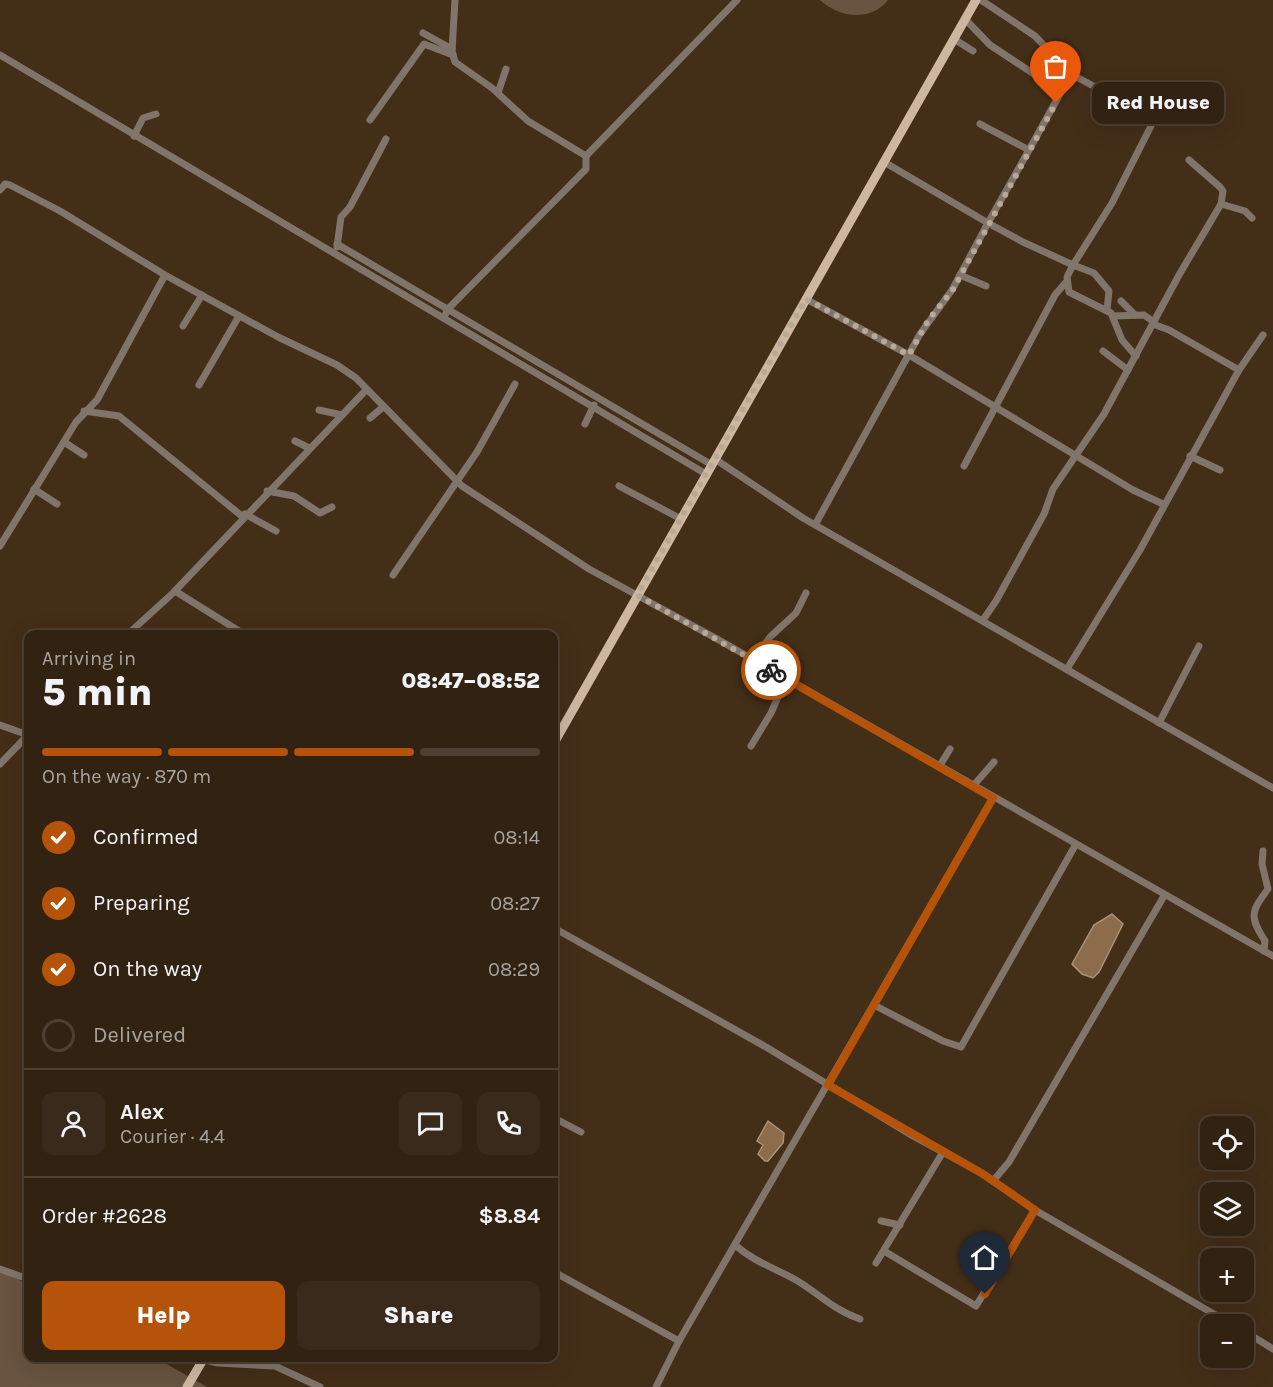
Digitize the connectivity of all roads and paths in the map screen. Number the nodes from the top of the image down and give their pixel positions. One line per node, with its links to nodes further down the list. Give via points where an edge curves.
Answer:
1 (455, 0): 9 (street)
2 (737, 0): 21 (street)
3 (976, 0): 5 (main road)
4 (981, 0): 12 (street, via 1035,36)
5 (966, 20): 7 (main road); 13 (street, via 990,45)
6 (423, 33): 9 (street)
7 (954, 39): 8 (street); 23 (main road)
8 (973, 51)
9 (452, 52): 14 (street, via 455,62); 16 (street, via 424,44)
10 (0, 55): 18 (street)
11 (506, 69): 14 (street)
12 (1071, 75): 20 (street); 29 (street, via 1152,119 1112,203)
13 (1037, 76)
14 (498, 93): 21 (street, via 528,121)
15 (156, 114): 18 (street, via 143,118)
16 (370, 120)
17 (980, 124): 20 (street)
18 (136, 133): 28 (street)
19 (386, 139): 28 (street, via 341,217)
20 (1029, 150): 27 (street)
21 (586, 156): 37 (street, via 586,169)
22 (1189, 160): 25 (street, via 1223,191)
23 (884, 162): 27 (street); 35 (main road)
24 (0, 190): 30 (street, via 4,184 60,211)
25 (1221, 204): 26 (street, via 1245,211); 41 (street)
26 (1252, 218)
27 (988, 223): 29 (street); 31 (street)
28 (336, 249): 37 (street)
29 (1073, 265): 32 (street); 38 (street, via 1094,273 1109,291)
30 (165, 275): 34 (street); 56 (street, via 102,391)
31 (960, 275): 33 (street); 45 (street)
32 (1067, 281): 38 (street, via 1069,292); 54 (street, via 1055,295)
33 (986, 286)
34 (202, 295): 40 (street); 42 (street)
35 (806, 299): 45 (street); 66 (main road)
36 (1121, 301): 39 (street)
37 (446, 313): 52 (street); 66 (street)
38 (1110, 313): 39 (street); 46 (street, via 1122,340)
39 (1135, 315): 41 (street, via 1144,315)
40 (239, 316): 50 (street); 51 (street, via 338,365)
41 (1154, 323): 46 (street); 48 (street)
42 (183, 326)
43 (1263, 334): 48 (street)
44 (1103, 351): 47 (street)
45 (909, 355): 54 (street); 78 (street)
46 (1136, 356): 47 (street)
47 (1128, 370): 64 (street)
48 (1239, 370): 65 (street)
49 (515, 384): 69 (street, via 477,452)
50 (199, 385)
51 (366, 390): 53 (street); 57 (street)
52 (594, 405): 59 (street); 66 (street)
53 (383, 407): 58 (street); 69 (street)
54 (996, 409): 64 (street); 67 (street)
55 (319, 410): 57 (street)
56 (84, 411): 61 (street); 76 (street, via 119,416)
57 (342, 416): 62 (street)
58 (370, 418)
59 (585, 424)
60 (295, 441): 62 (street)
61 (64, 442): 63 (street); 71 (street)
62 (309, 448): 72 (street)
63 (84, 455)
64 (1078, 455): 74 (street); 85 (street, via 1063,473 1044,514)
65 (1190, 456): 68 (street); 74 (street)
66 (711, 466): 77 (main road); 78 (street)
67 (964, 466)
68 (1220, 470)
69 (457, 479): 81 (street); 84 (street, via 472,493 589,569)
70 (619, 486): 77 (street)
71 (34, 489): 73 (street); 80 (street)
72 (267, 491): 75 (street, via 294,496 320,513); 76 (street)
73 (57, 504)
74 (1163, 504): 90 (street, via 1140,550)
75 (332, 507)
76 (244, 516): 79 (street); 82 (street)
77 (681, 519): 84 (main road)
78 (815, 525): 85 (street)
79 (276, 531)
80 (0, 546)
81 (393, 575)
82 (175, 591): 86 (street); 87 (street)
83 (806, 593): 89 (street, via 796,613 770,637)
84 (637, 595): 89 (street); 95 (main road)
85 (982, 620): 90 (street)
86 (132, 630)
87 (237, 630)
88 (1198, 646): 92 (street)
89 (754, 660): 91 (street)
90 (1067, 669): 92 (street)
91 (786, 679): 97 (street); 101 (street)
92 (1159, 723): 103 (street)
93 (0, 725): 94 (street)
94 (24, 734)
95 (558, 736)
96 (24, 739): 100 (street)
97 (751, 746)
98 (950, 749): 101 (street)
99 (994, 762): 102 (street)
100 (0, 764)
101 (939, 767): 102 (street)
102 (973, 786): 104 (street)
103 (1273, 788)
104 (993, 798): 105 (street); 111 (street)
105 (1076, 844): 107 (street); 111 (street, via 961,1047)
106 (1263, 851): 109 (street, via 1268,889 1253,920 1265,941)
107 (1164, 896): 109 (street); 116 (street, via 1009,1162)
108 (558, 930): 112 (street)
109 (1264, 951): 110 (street)
110 (1273, 956)
111 (874, 1005): 112 (street)
112 (828, 1085): 115 (street); 120 (street)
113 (558, 1120): 114 (street)
114 (581, 1132)
115 (943, 1152): 116 (street); 119 (street)
116 (993, 1181): 117 (street)
117 (1035, 1210): 121 (street, via 976,1306); 126 (street)
118 (881, 1221): 119 (street)
119 (900, 1225): 121 (street)
120 (735, 1245): 127 (street, via 754,1261 795,1279 841,1313); 130 (street)
121 (884, 1251): 122 (street)
122 (876, 1263)
123 (0, 1269): 125 (street)
124 (558, 1274): 130 (street)
125 (24, 1278)
126 (1214, 1314)
127 (860, 1319)
128 (1254, 1337): 131 (street)
129 (1273, 1338): 131 (street)
130 (679, 1341): 136 (street)
131 (1271, 1348)
132 (199, 1362): 134 (main road)
133 (226, 1362): 135 (street, via 275,1366)
134 (187, 1387)
135 (320, 1387)
136 (656, 1387)

